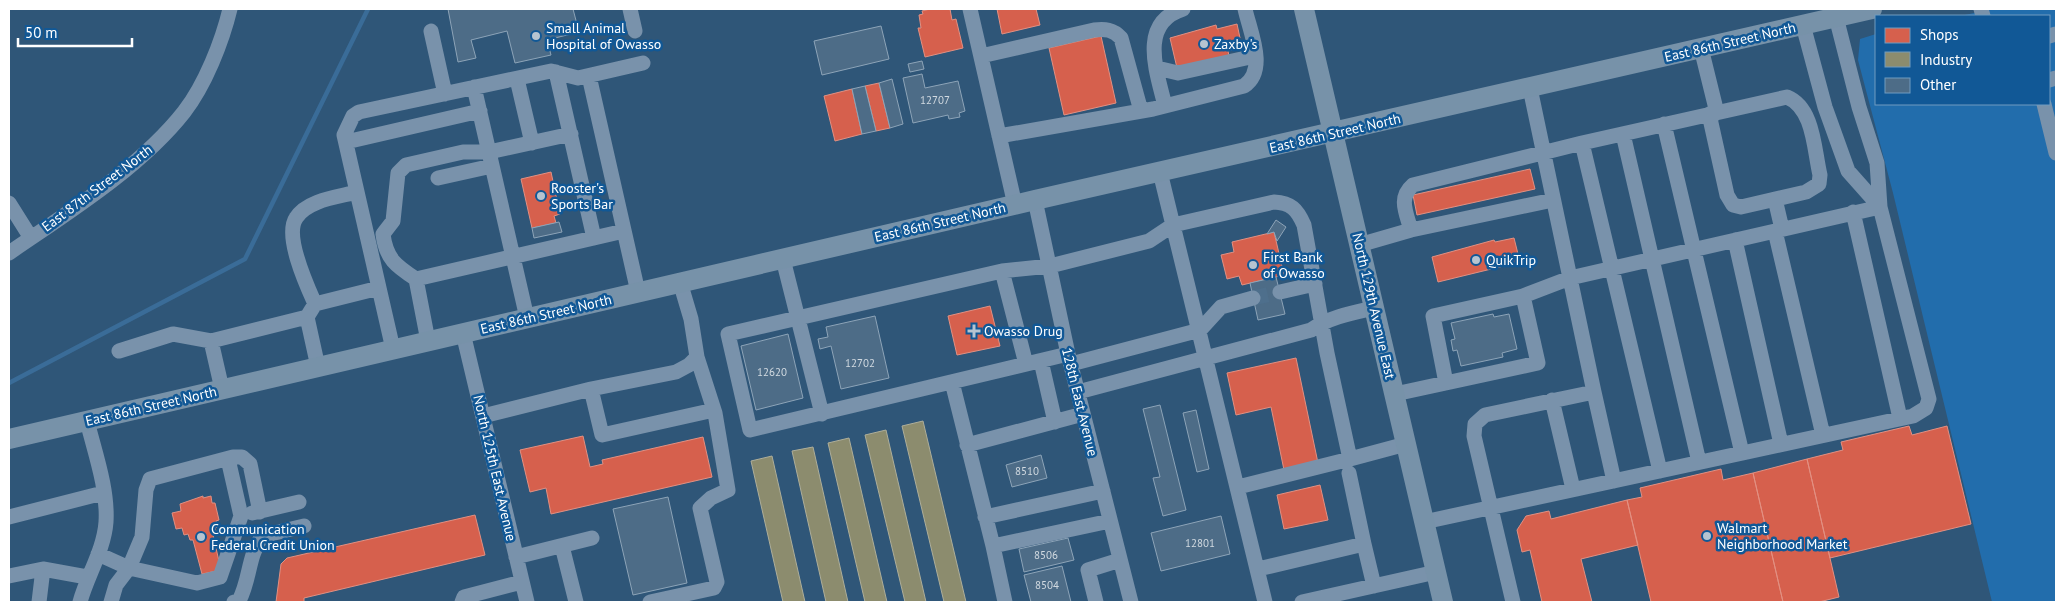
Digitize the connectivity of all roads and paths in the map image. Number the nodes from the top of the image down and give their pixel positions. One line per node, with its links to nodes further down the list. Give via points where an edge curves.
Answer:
1 (230, 9): 52 (street, East 87th Street North, via 220,45 196,93 174,124 128,167)
2 (630, 9): 11 (street)
3 (970, 9): 13 (street)
4 (1183, 9): 16 (street, via 1167,15 1159,25 1155,41)
5 (1245, 9): 14 (street)
6 (1304, 9): 28 (main road, North 129th Avenue East)
7 (1872, 9): 8 (main road, East 86th Street North)
8 (1836, 17): 9 (main road, East 86th Street North); 46 (street, via 1877,163)
9 (1803, 25): 12 (main road, East 86th Street North); 46 (street, via 1825,107 1848,171)
10 (432, 31): 22 (street)
11 (635, 31)
12 (1701, 48): 21 (main road, East 86th Street North); 26 (street)
13 (980, 56): 24 (street, via 1106,29 1121,38); 31 (street)
14 (1255, 56): 16 (street, via 1178,73); 24 (street, via 1255,75 1244,86)
15 (643, 62): 18 (street)
16 (1157, 68): 24 (street)
17 (556, 72): 18 (street, via 578,78); 19 (street); 29 (street)
18 (589, 76): 51 (street)
19 (517, 78): 20 (street); 34 (street)
20 (474, 87): 22 (street); 25 (street)
21 (1530, 88): 28 (main road, East 86th Street North); 35 (street)
22 (445, 94): 32 (street, via 359,112 353,116 344,135)
23 (2044, 105): 36 (street)
24 (1153, 109): 31 (street)
25 (480, 111): 32 (street); 37 (street)
26 (1713, 114): 27 (street); 41 (street, via 1727,195 1733,205 1741,207); 41 (street, via 1787,97 1796,100 1805,112 1820,175 1819,184 1806,192)
27 (1664, 124): 30 (street); 56 (street)
28 (1333, 133): 38 (main road, East 86th Street North); 55 (main road, North 129th Avenue East)
29 (570, 134): 34 (street); 53 (street)
30 (1623, 134): 33 (street); 60 (street)
31 (999, 136): 45 (street)
32 (346, 142): 40 (street)
33 (1582, 142): 35 (street); 62 (street)
34 (532, 143): 37 (street)
35 (1544, 153): 43 (street); 49 (street, via 1413,185 1402,200)
36 (2056, 153)
37 (491, 159): 39 (street); 58 (street); 65 (street, via 453,154 406,165 398,173 393,221 383,234 384,245 395,266)
38 (1160, 172): 42 (main road, East 86th Street North); 48 (street)
39 (438, 178)
40 (357, 192): 68 (street); 73 (street, via 318,203 296,218 294,240 300,267)
41 (1775, 199): 50 (street)
42 (1035, 200): 45 (main road, East 86th Street North); 61 (street, 128th East Avenue)
43 (1553, 200): 49 (street); 64 (street)
44 (9, 203): 52 (street)
45 (1015, 205): 59 (main road, East 86th Street North)
46 (1880, 207): 47 (street); 102 (street, via 1929,399 1926,408 1913,416)
47 (1853, 212): 50 (street); 102 (street)
48 (1174, 225): 61 (street, via 1149,241); 67 (street, via 1286,202 1293,206 1304,225); 79 (street)
49 (1411, 230): 55 (street)
50 (1778, 230): 54 (street); 105 (street)
51 (624, 231): 53 (street); 69 (street)
52 (31, 238): 57 (street, East 87th Street North)
53 (594, 238): 58 (street)
54 (1735, 240): 56 (street); 108 (street)
55 (1359, 245): 74 (main road, North 129th Avenue East)
56 (1694, 249): 60 (street); 110 (street)
57 (9, 253)
58 (513, 257): 65 (street); 76 (street)
59 (783, 258): 66 (main road, East 86th Street North); 77 (street)
60 (1652, 259): 62 (street); 112 (street)
61 (1050, 266): 63 (street); 87 (street, 128th East Avenue)
62 (1613, 269): 64 (street); 114 (street)
63 (1002, 271): 77 (street); 88 (street)
64 (1570, 278): 71 (street); 95 (street)
65 (416, 279): 82 (street)
66 (680, 282): 69 (main road, East 86th Street North); 85 (street, via 691,319)
67 (1315, 284): 70 (street); 78 (street)
68 (379, 288): 73 (street); 83 (street)
69 (638, 292): 76 (main road, East 86th Street North)
70 (1280, 292)
71 (1523, 296): 91 (street, via 1433,316); 91 (street, via 1538,363)
72 (1253, 298): 79 (street, via 1221,307)
73 (315, 304): 75 (street)
74 (1374, 308): 78 (street); 96 (main road, North 129th Avenue East)
75 (306, 318): 81 (street); 89 (street)
76 (527, 318): 80 (main road, East 86th Street North)
77 (798, 318): 99 (street); 99 (street, via 728,334 750,430)
78 (1322, 323): 86 (street, via 1311,330); 113 (street)
79 (1200, 330): 86 (street); 87 (street)
80 (463, 333): 82 (main road, East 86th Street North); 101 (street, North 125th East Avenue)
81 (211, 341): 84 (street, via 173,334); 92 (street)
82 (428, 341): 83 (main road, East 86th Street North)
83 (393, 349): 89 (main road, East 86th Street North)
84 (119, 351)
85 (697, 357): 93 (street, via 676,372); 98 (street)
86 (1206, 357): 94 (street); 116 (street)
87 (1069, 359): 88 (street); 94 (street, 128th East Avenue)
88 (1033, 363): 90 (street); 104 (street)
89 (318, 367): 92 (main road, East 86th Street North)
90 (952, 382): 99 (street); 109 (street)
91 (1446, 383): 96 (street)
92 (222, 389): 103 (main road, East 86th Street North)
93 (590, 389): 98 (street, via 602,435); 101 (street)
94 (1078, 392): 100 (street, 128th East Avenue)
95 (1594, 392): 97 (street); 115 (street)
96 (1395, 394): 107 (main road, North 129th Avenue East)
97 (1552, 400): 117 (street); 121 (street, via 1485,415 1475,424 1474,436)
98 (714, 410): 151 (street, via 728,490 700,508 717,582 714,588)
99 (822, 414)
100 (1083, 414): 104 (street); 118 (street, 128th East Avenue)
101 (483, 416): 134 (street, North 125th East Avenue)
102 (1900, 418): 105 (street)
103 (87, 421): 106 (main road, East 86th Street North); 119 (street)
104 (1055, 422): 109 (street)
105 (1823, 435): 108 (street)
106 (9, 439)
107 (1406, 444): 113 (street); 127 (main road, North 129th Avenue East)
108 (1781, 444): 110 (street)
109 (966, 445): 125 (street)
110 (1742, 453): 112 (street)
111 (228, 459): 122 (street, via 242,457 250,464); 123 (street); 136 (street, via 150,479 142,537)
112 (1699, 462): 114 (street)
113 (1349, 466): 116 (street); 130 (street)
114 (1660, 471): 115 (street)
115 (1614, 480): 117 (street)
116 (1238, 487): 138 (street)
117 (1573, 489): 121 (street)
118 (1102, 491): 125 (street); 126 (street, 128th East Avenue)
119 (103, 493): 124 (street); 133 (street, via 106,523)
120 (299, 502): 122 (street)
121 (1490, 507): 127 (street); 158 (street)
122 (260, 512): 123 (street)
123 (241, 516): 136 (street, via 220,577 197,583)
124 (9, 517)
125 (985, 517): 132 (street)
126 (1110, 521): 132 (street); 135 (street, 128th East Avenue)
127 (1424, 522): 139 (main road, North 129th Avenue East)
128 (304, 526): 147 (street, via 262,536 252,552 246,586)
129 (592, 538): 131 (street)
130 (1364, 544): 138 (street); 143 (street)
131 (562, 546): 134 (street); 150 (street)
132 (993, 546): 152 (street)
133 (98, 554): 136 (street); 141 (street)
134 (516, 557): 142 (street, North 125th East Avenue)
135 (1120, 560): 153 (street, via 1088,570); 154 (street, 128th East Avenue)
136 (129, 568): 146 (street, via 116,584)
137 (43, 569): 140 (street); 141 (street); 144 (street)
138 (1258, 569): 155 (street)
139 (1436, 572): 143 (street); 157 (main road, North 129th Avenue East)
140 (9, 576)
141 (87, 577): 145 (street)
142 (522, 582): 148 (street, via 464,597); 149 (street, North 125th East Avenue)
143 (1374, 586): 156 (street)
144 (39, 602)
145 (80, 602)
146 (111, 602)
147 (238, 602)
148 (462, 602)
149 (527, 602)
150 (576, 602)
151 (650, 602)
152 (1004, 602)
153 (1096, 602)
154 (1131, 602)
155 (1265, 602)
156 (1302, 602)
157 (1443, 602)
158 (1513, 602)

